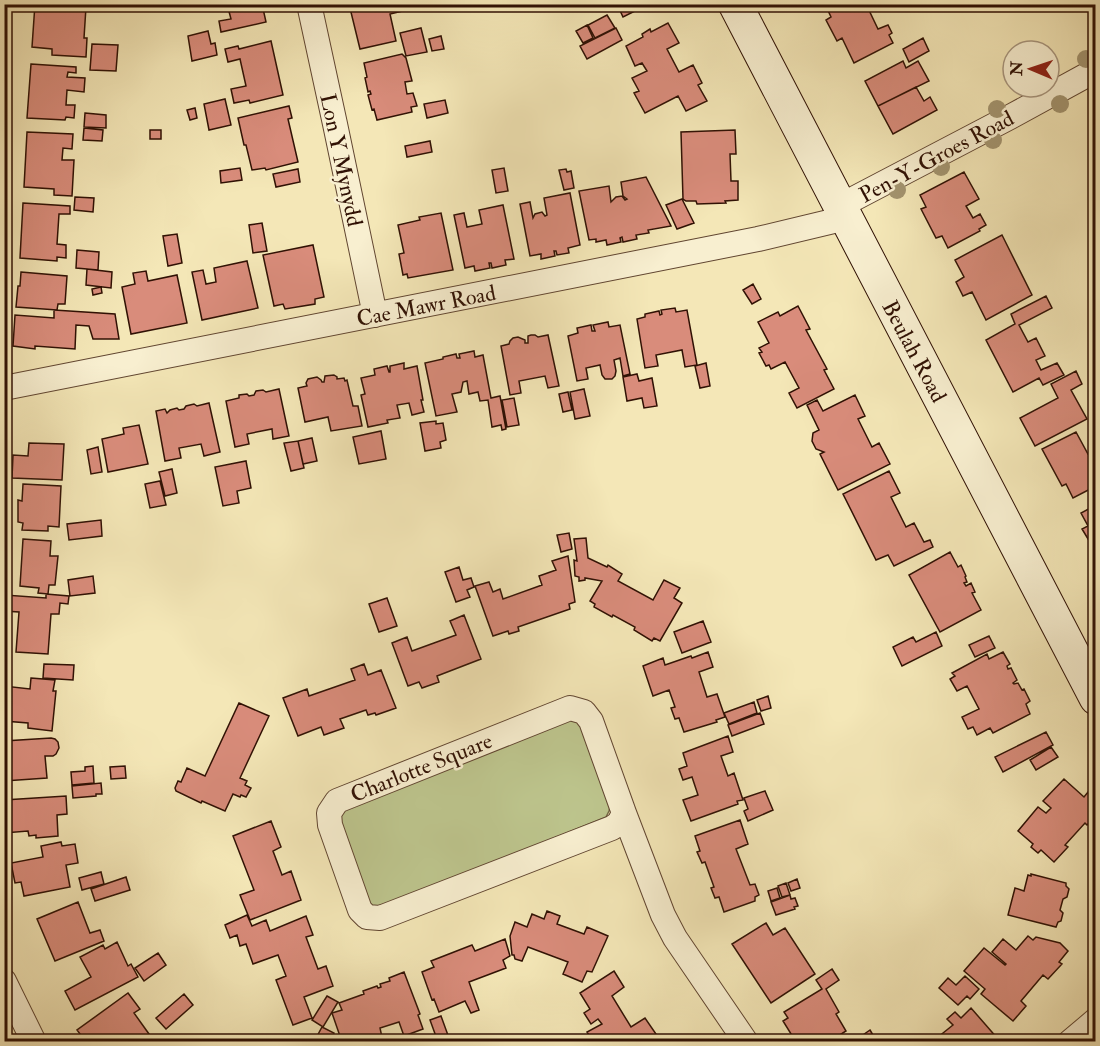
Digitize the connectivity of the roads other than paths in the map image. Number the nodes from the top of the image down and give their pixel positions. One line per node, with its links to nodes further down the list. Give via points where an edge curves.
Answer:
1 (309, 4): 5 (street, Lon Y Mynydd)
2 (735, 4): 4 (street, Beulah Road)
3 (1095, 70): 4 (street, Pen-Y-Groes Road)
4 (843, 212): 5 (street, Cae Mawr Road, via 758,239); 7 (street, Beulah Road)
5 (375, 315): 6 (street, Cae Mawr Road)
6 (4, 388)
7 (1095, 698)
8 (624, 813): 8 (street, Charlotte Square, via 591,721 584,712 570,708 337,801 329,813 360,910 367,917 380,918 612,828); 12 (street, Charlotte Square, via 675,938)
9 (4, 981): 11 (street)
10 (1095, 1020): 13 (street)
11 (34, 1041)
12 (746, 1041)
13 (1071, 1041)

